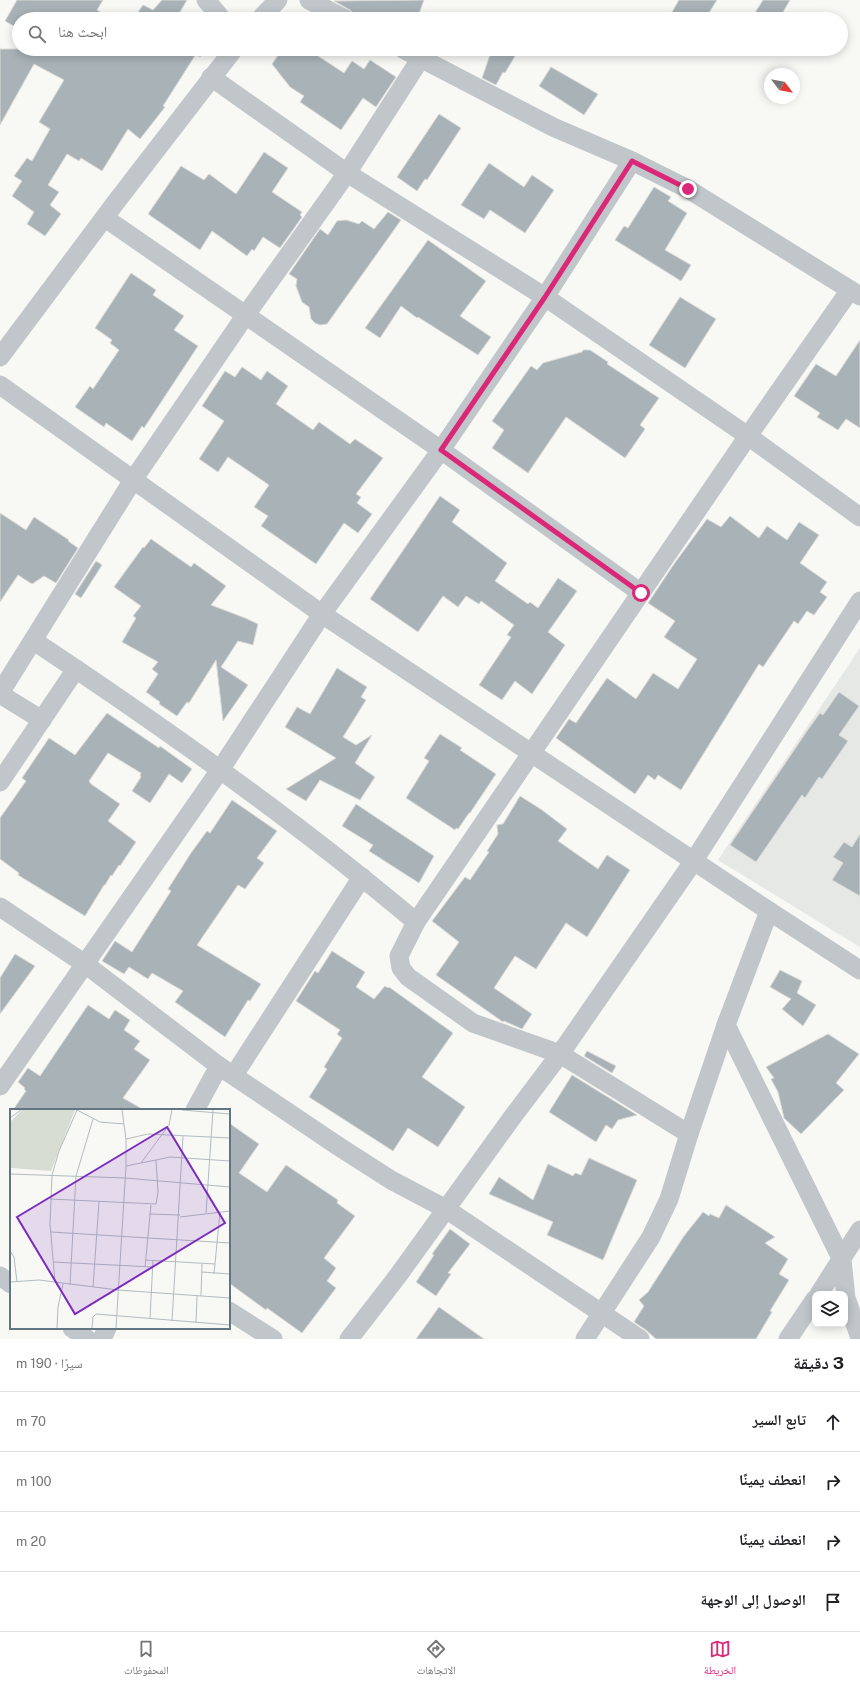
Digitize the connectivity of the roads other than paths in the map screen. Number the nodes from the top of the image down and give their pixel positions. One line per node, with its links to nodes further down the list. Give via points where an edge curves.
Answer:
1 (206, 0): 4 (street)
2 (278, 0): 5 (street)
3 (309, 0): 6 (street)
4 (216, 12)
5 (267, 12)
6 (332, 12)
7 (228, 56): 10 (street)
8 (417, 56): 9 (street)
9 (421, 58): 11 (street, via 553,127); 12 (street)
10 (211, 77): 12 (street); 13 (street)
11 (632, 161): 14 (street, via 688,189); 15 (street)
12 (347, 173): 15 (street); 16 (street)
13 (105, 218): 16 (street); 17 (street)
14 (855, 293): 19 (street)
15 (545, 297): 19 (street); 20 (street)
16 (245, 316): 20 (street); 21 (street)
17 (0, 357)
18 (0, 385): 21 (street)
19 (748, 436): 22 (street); 23 (street)
20 (441, 450): 23 (street); 25 (street)
21 (132, 480): 25 (street); 26 (street)
22 (860, 516)
23 (641, 593): 30 (street)
24 (860, 601): 33 (street)
25 (322, 614): 30 (street); 31 (street)
26 (34, 641): 27 (street); 28 (street)
27 (76, 669): 29 (street); 31 (street)
28 (0, 694): 29 (street)
29 (42, 720): 32 (street)
30 (532, 754): 33 (street); 37 (street)
31 (220, 770): 34 (street); 38 (street)
32 (0, 782)
33 (693, 862): 36 (street); 41 (street)
34 (362, 877): 37 (street); 42 (street)
35 (0, 907): 38 (street)
36 (769, 911): 39 (street); 40 (street)
37 (416, 922): 41 (street, via 399,956 400,968 408,977 474,1023)
38 (85, 964): 42 (street); 43 (street)
39 (860, 970)
40 (726, 1025): 45 (street); 48 (street)
41 (560, 1054): 45 (street); 46 (street)
42 (227, 1070): 44 (street); 46 (street, via 391,1180)
43 (0, 1086)
44 (196, 1109)
45 (689, 1134): 54 (street, via 669,1200 651,1237)
46 (446, 1209): 54 (street); 61 (street)
47 (860, 1230): 48 (street)
48 (842, 1260): 51 (street); 57 (street, via 846,1298)
49 (0, 1276): 50 (street)
50 (10, 1283)
51 (821, 1291)
52 (812, 1303): 64 (street)
53 (230, 1312): 60 (street)
54 (603, 1313): 62 (street); 63 (street)
55 (73, 1329): 58 (street)
56 (107, 1329): 59 (street)
57 (860, 1338)
58 (87, 1339)
59 (102, 1339)
60 (273, 1339)
61 (349, 1339)
62 (585, 1339)
63 (640, 1339)
64 (788, 1339)

